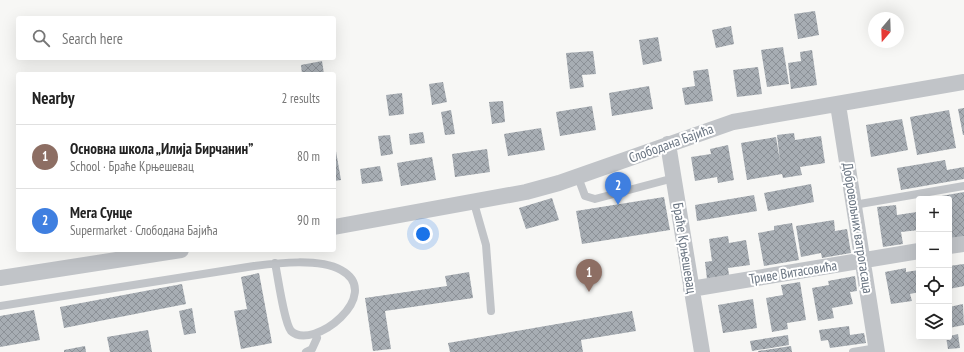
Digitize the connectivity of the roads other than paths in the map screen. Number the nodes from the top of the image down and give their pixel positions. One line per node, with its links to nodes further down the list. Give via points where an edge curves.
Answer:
1 (964, 82): 2 (street, Слободана Бајића)
2 (838, 105): 3 (street, Слободана Бајића, via 733,122); 8 (street, Добровољних ватрогасаца)
3 (668, 144): 4 (street, Слободана Бајића); 5 (street, Браће Крњешевац)
4 (578, 177): 5 (lane, via 585,196 595,199); 7 (street, Слободана Бајића)
5 (674, 178): 17 (street, Браће Крњешевац)
6 (964, 186): 8 (lane)
7 (474, 203): 9 (street, Слободана Бајића); 19 (lane, via 486,245)
8 (854, 204): 14 (street, Добровољних ватрогасаца)
9 (336, 227)
10 (964, 244): 11 (street)
11 (952, 246)
12 (916, 251): 14 (street, Триве Витасовића)
13 (168, 252): 16 (street)
14 (863, 260): 17 (street, Триве Витасовића); 21 (street, Добровољних ватрогасаца)
15 (275, 263): 18 (lane); 20 (lane, via 290,331 304,339); 20 (lane, via 312,263 340,270 350,277 355,296 350,309 336,326)
16 (0, 278)
17 (692, 289): 23 (street, Браће Крњешевац)
18 (0, 306)
19 (491, 311)
20 (318, 338): 22 (lane, via 312,349)
21 (877, 350): 24 (lane)
22 (306, 352)
23 (702, 352)
24 (853, 352)

